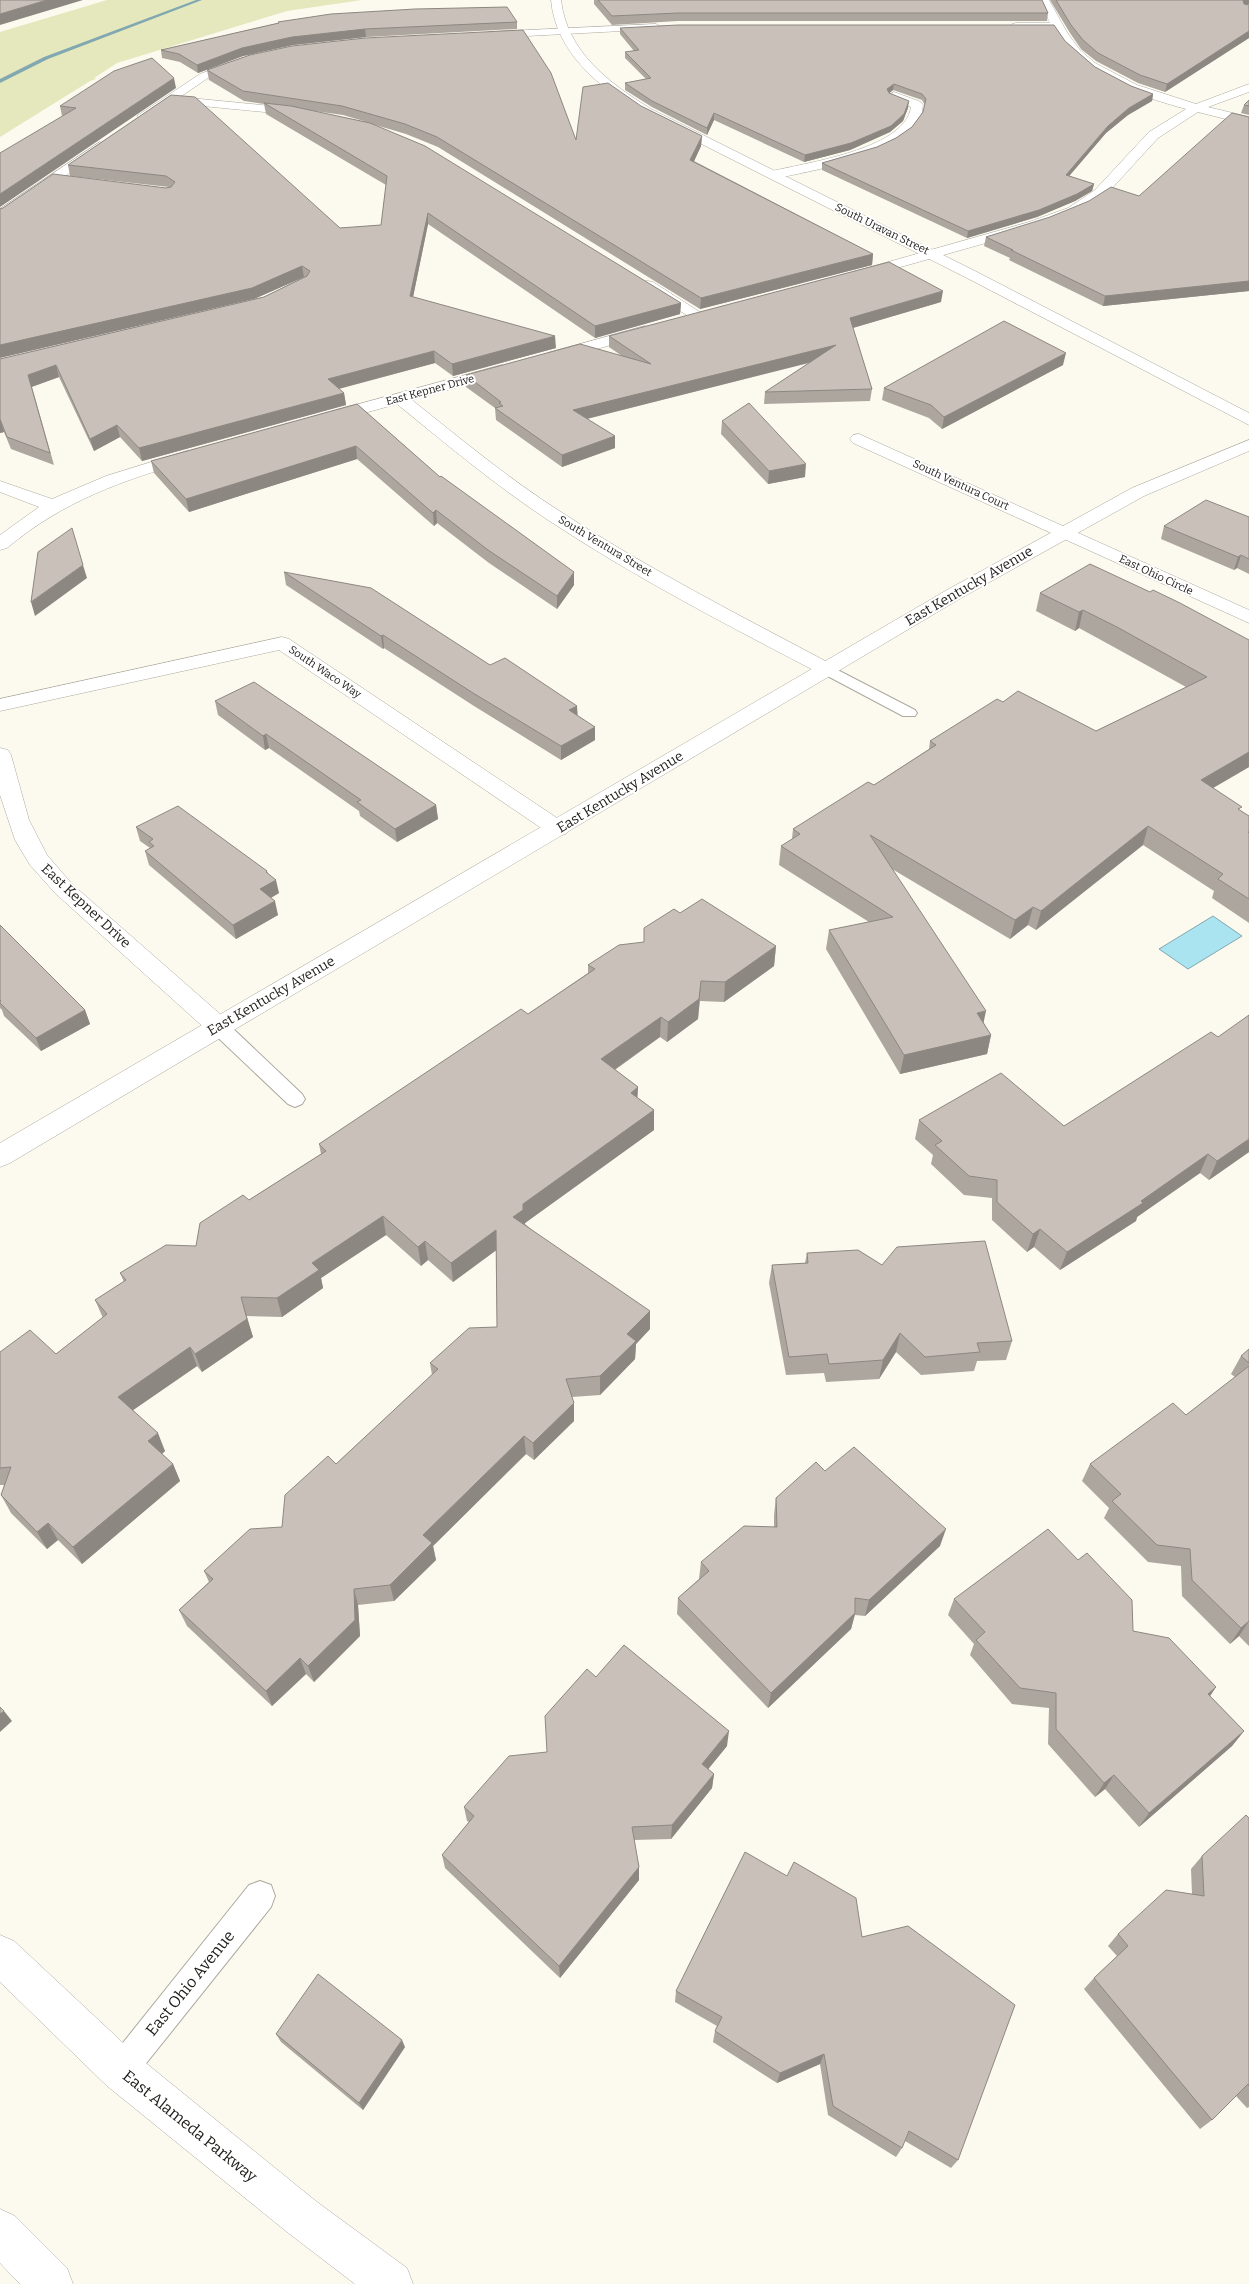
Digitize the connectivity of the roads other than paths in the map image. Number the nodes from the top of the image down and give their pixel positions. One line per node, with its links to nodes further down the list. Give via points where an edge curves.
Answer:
1 (556, 0): 6 (street, South Uravan Street)
2 (1044, 0): 4 (street)
3 (1008, 26): 4 (street)
4 (1058, 26): 12 (street, via 1076,54 1109,76 1148,93)
5 (668, 27): 6 (street)
6 (563, 32): 7 (street); 17 (street, South Uravan Street, via 588,66 637,105 683,132)
7 (474, 36)
8 (256, 58): 11 (street, via 204,76)
9 (1249, 88): 12 (street)
10 (894, 96): 17 (street, via 917,105 912,124 902,133 871,149)
11 (168, 99): 13 (street); 14 (street)
12 (1199, 108): 15 (street); 21 (street, via 1156,134 1102,193 1081,206 1043,222)
13 (316, 115)
14 (137, 121)
15 (1249, 122)
16 (113, 137): 18 (street)
17 (773, 176): 21 (street, South Uravan Street)
18 (51, 179): 19 (street); 20 (street)
19 (70, 182)
20 (0, 215)
21 (934, 255): 22 (street); 31 (street, South Uravan Street)
22 (840, 279)
23 (640, 280): 25 (street)
24 (717, 311): 25 (street)
25 (698, 316): 26 (street)
26 (679, 322)
27 (660, 327): 28 (street)
28 (535, 361)
29 (516, 366): 30 (street, East Kepner Drive)
30 (400, 398): 32 (street, East Kepner Drive); 41 (street, South Ventura Street, via 466,452 560,520 683,593)
31 (1249, 420)
32 (305, 424)
33 (859, 438): 38 (street, South Ventura Court)
34 (1249, 444): 38 (street, East Kentucky Avenue, via 1144,489)
35 (201, 452): 37 (street, via 106,480)
36 (0, 486): 37 (street)
37 (51, 505): 39 (street)
38 (1063, 532): 40 (street, East Ohio Circle); 41 (street, East Kentucky Avenue)
39 (0, 544)
40 (1249, 617)
41 (826, 669): 43 (lane); 45 (street, East Kentucky Avenue)
42 (0, 705): 45 (street, South Waco Way, via 282,643)
43 (909, 713)
44 (0, 755): 46 (street, East Kepner Drive, via 18,820 38,860 64,889)
45 (558, 829): 46 (street, East Kentucky Avenue)
46 (219, 1027): 47 (lane); 48 (street, East Kentucky Avenue)
47 (295, 1099)
48 (0, 1156)
49 (260, 1896): 51 (lane, East Ohio Avenue)
50 (0, 1955): 51 (street, East Alameda Parkway)
51 (121, 2070): 54 (street, East Alameda Parkway, via 302,2217)
52 (0, 2231): 53 (street)
53 (51, 2284)
54 (391, 2284)

